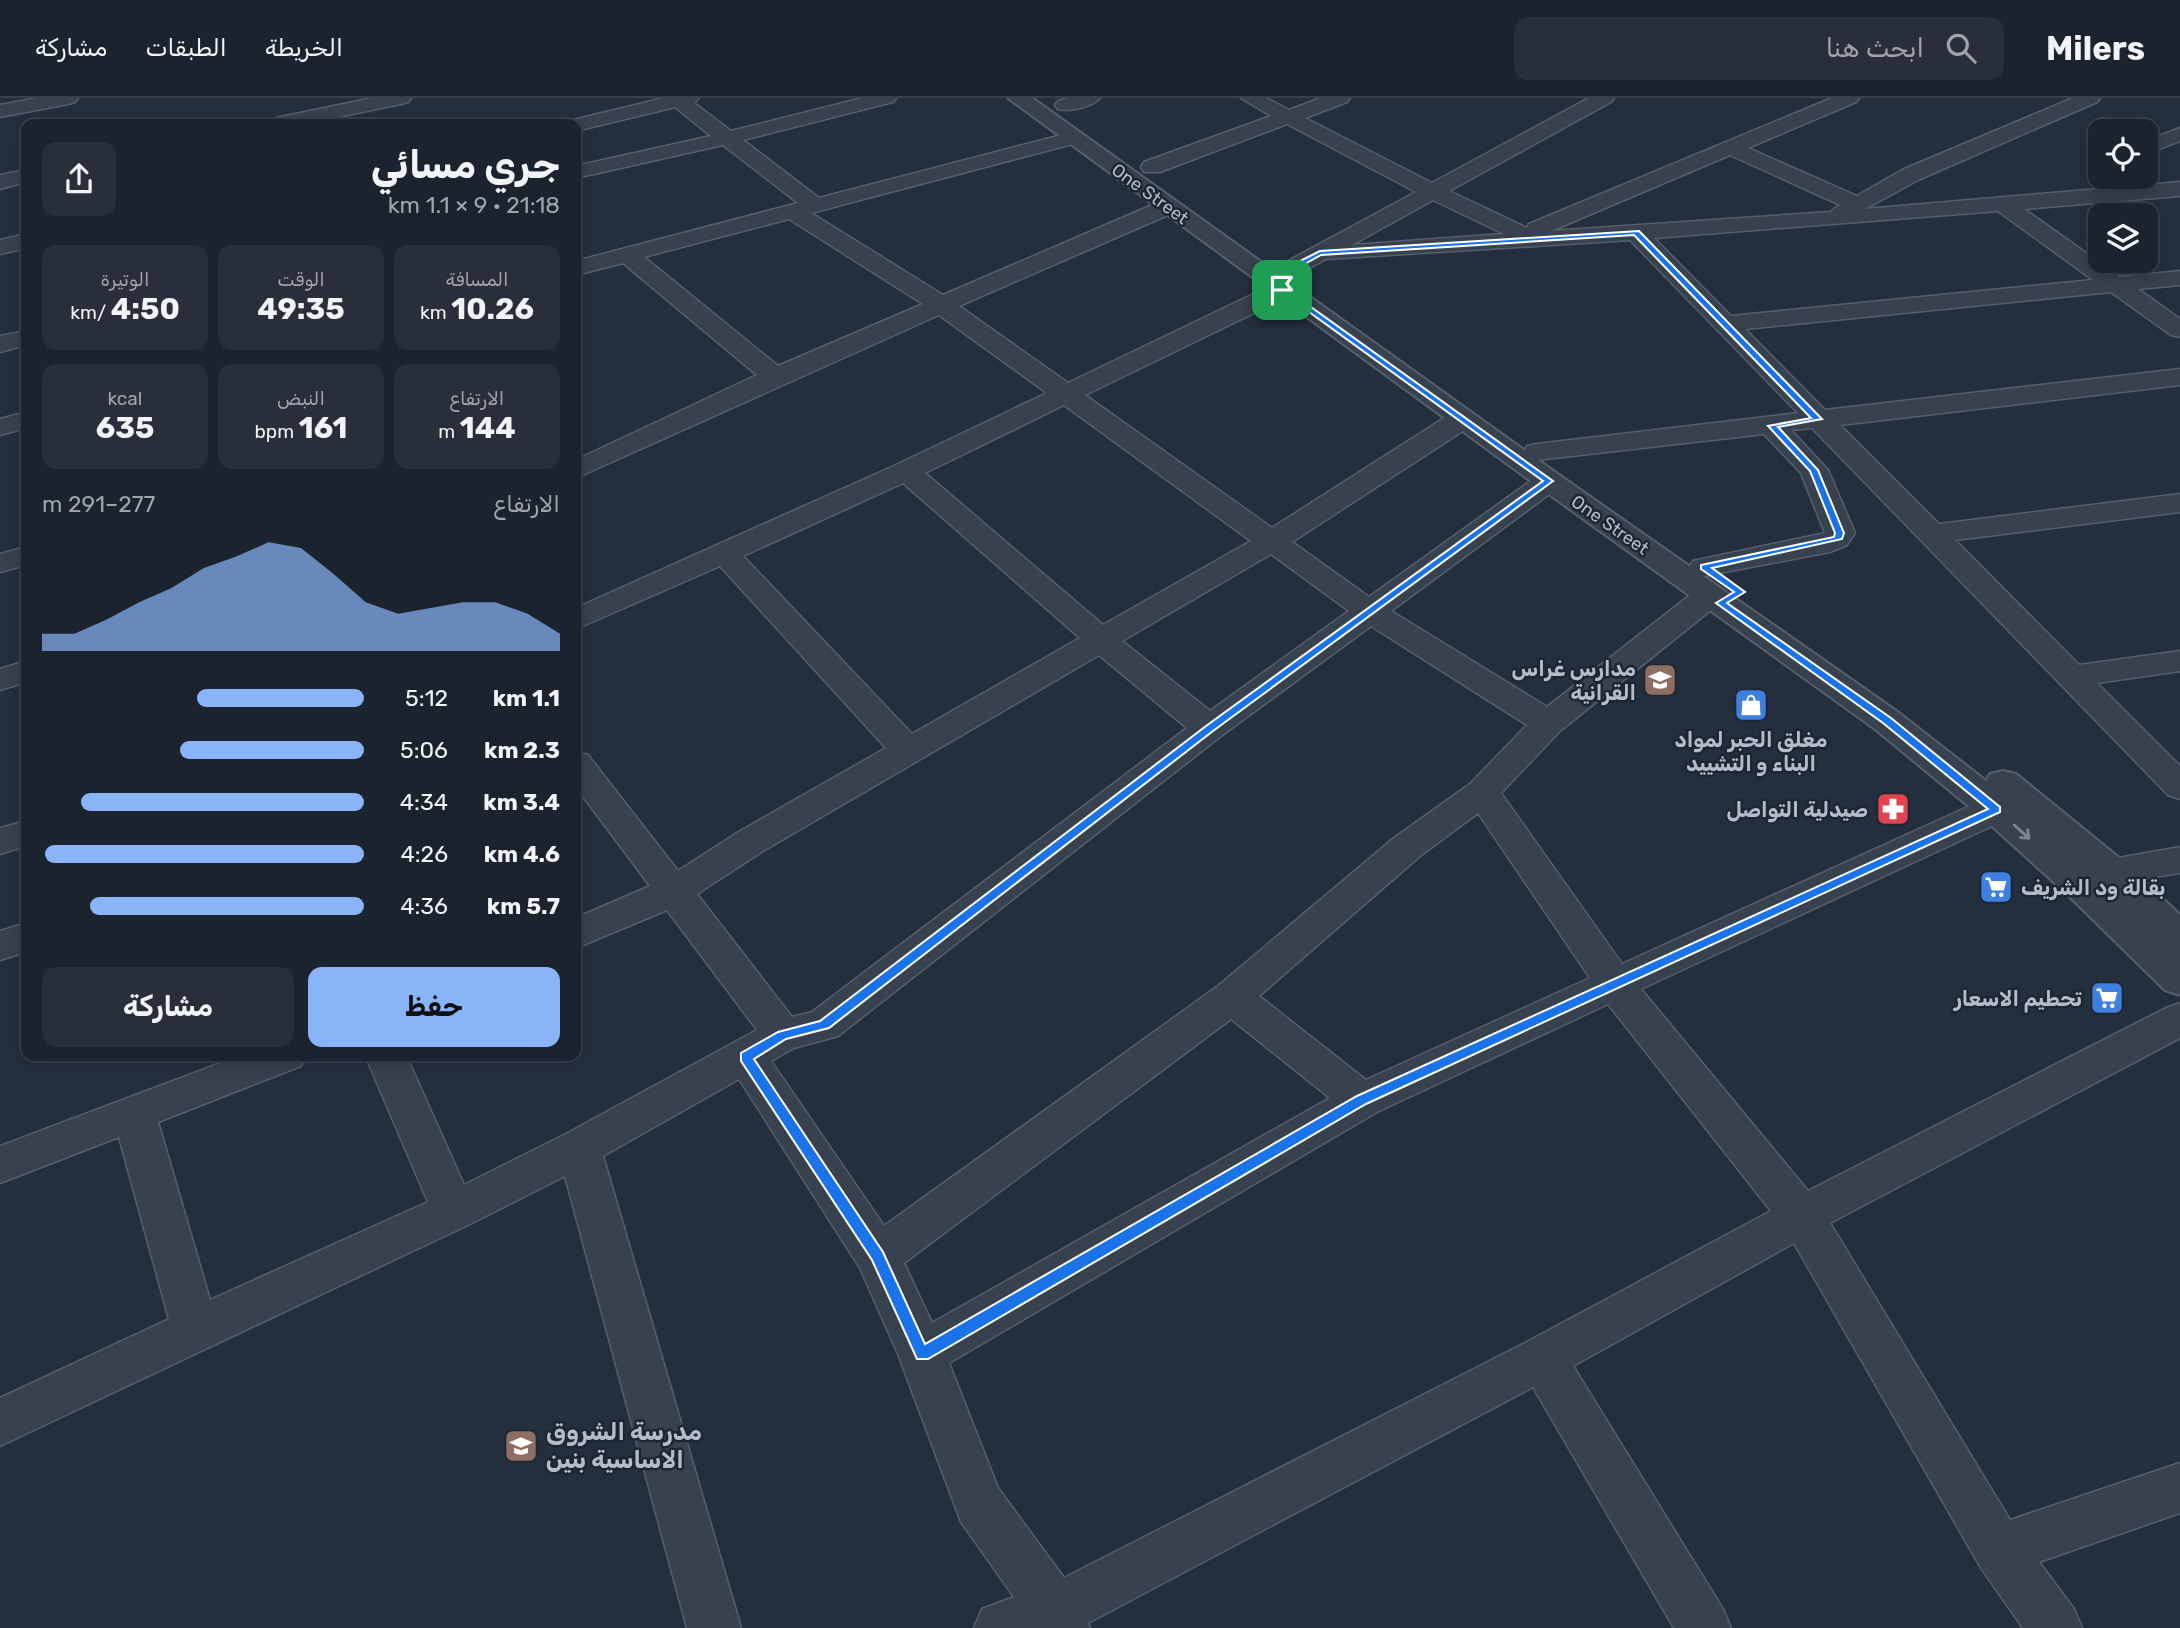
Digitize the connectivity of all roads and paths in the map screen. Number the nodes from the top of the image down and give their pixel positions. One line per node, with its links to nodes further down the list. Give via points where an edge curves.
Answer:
1 (68, 98): 12 (street)
2 (886, 98): 18 (street)
3 (1018, 98): 19 (street, One Street)
4 (1251, 98): 13 (street)
5 (1340, 98): 13 (street)
6 (1604, 98): 28 (street)
7 (1849, 98): 21 (street)
8 (394, 99): 14 (street); 15 (street)
9 (681, 99): 16 (street); 18 (street)
10 (2082, 99): 30 (street, via 1910,175)
11 (1070, 100): 22 (street, One Street)
12 (0, 111)
13 (1287, 118): 22 (street); 28 (street)
14 (300, 119)
15 (398, 119)
16 (581, 124)
17 (2180, 134): 20 (street)
18 (728, 138): 23 (street); 33 (street)
19 (1073, 138): 32 (street, One Street); 33 (street)
20 (2158, 143)
21 (1729, 147): 30 (street); 36 (street)
22 (1152, 167): 43 (street, One Street, via 1178,199)
23 (581, 171)
24 (21, 177): 26 (street)
25 (2088, 180): 29 (street)
26 (0, 182)
27 (2180, 189): 29 (street)
28 (1433, 192): 36 (street); 39 (street)
29 (2057, 200): 31 (street)
30 (1856, 204): 34 (street)
31 (2003, 205): 34 (street); 44 (street)
32 (1167, 208): 43 (street, One Street); 45 (street)
33 (804, 209): 40 (street); 45 (street)
34 (1833, 219): 35 (street)
35 (1636, 233): 36 (street); 46 (street)
36 (1517, 238): 39 (street)
37 (21, 242): 38 (street)
38 (0, 247)
39 (1320, 253): 43 (street)
40 (626, 254): 41 (street); 50 (street)
41 (581, 267)
42 (2180, 278): 44 (street)
43 (1283, 281): 52 (street); 53 (street, One Street); 59 (street, One Street)
44 (2116, 285): 46 (street); 47 (street)
45 (943, 306): 50 (street); 52 (street)
46 (1724, 324): 54 (street)
47 (2180, 330)
48 (21, 339): 49 (street)
49 (0, 344)
50 (775, 377): 58 (street)
51 (2180, 377): 54 (street)
52 (1067, 395): 60 (street); 63 (street)
53 (1462, 419): 59 (street, One Street); 63 (street)
54 (1818, 419): 56 (street); 62 (street)
55 (21, 421): 57 (street)
56 (1772, 426): 59 (street); 67 (street, via 1814,470 1840,533 1837,539)
57 (0, 427)
58 (585, 458)
59 (1543, 467): 67 (street, One Street); 68 (street)
60 (906, 471): 64 (street); 70 (street)
61 (2180, 503): 62 (street)
62 (1931, 534): 73 (street)
63 (1274, 540): 68 (street); 70 (street)
64 (725, 554): 69 (street); 77 (street)
65 (21, 557): 66 (street)
66 (0, 563)
67 (1719, 589): 75 (street); 81 (street, One Street); 85 (street, One Street, via 1907,710)
68 (1369, 611): 75 (street); 76 (street)
69 (581, 618)
70 (1102, 641): 76 (street); 77 (street)
71 (2180, 661): 73 (street)
72 (21, 673): 74 (street)
73 (2069, 677): 79 (street)
74 (0, 680)
75 (1548, 723): 80 (street)
76 (1209, 729): 95 (street, via 824,1025)
77 (909, 752): 86 (street)
78 (581, 770): 86 (street)
79 (2180, 788)
80 (1482, 792): 92 (street); 93 (street, via 1407,847)
81 (1996, 809): 91 (street, One Street, one-way to 91); 92 (street)
82 (21, 835): 83 (street)
83 (0, 841)
84 (2180, 860): 85 (street)
85 (2109, 871): 89 (street, One Street)
86 (674, 891): 87 (street); 95 (street)
87 (581, 932)
88 (21, 939): 90 (street)
89 (2180, 939)
90 (0, 946)
91 (2180, 979)
92 (1614, 983): 98 (street); 103 (street)
93 (1232, 997): 98 (street); 104 (street)
94 (2180, 1019): 103 (street)
95 (764, 1046): 100 (street); 104 (street)
96 (271, 1061): 99 (street)
97 (388, 1061): 102 (street)
98 (1362, 1100): 106 (street)
99 (134, 1113): 101 (street); 105 (street)
100 (579, 1148): 102 (street); 112 (street)
101 (0, 1165)
102 (454, 1211): 105 (street)
103 (1802, 1216): 107 (street); 110 (street)
104 (878, 1256): 106 (street)
105 (195, 1329): 108 (street)
106 (922, 1354): 111 (street, via 979,1504)
107 (1542, 1358): 111 (street); 114 (street)
108 (0, 1423)
109 (2180, 1488): 110 (street)
110 (2000, 1549): 115 (street)
111 (1059, 1620): 113 (street)
112 (714, 1628)
113 (1002, 1628)
114 (1704, 1628)
115 (2055, 1628)

